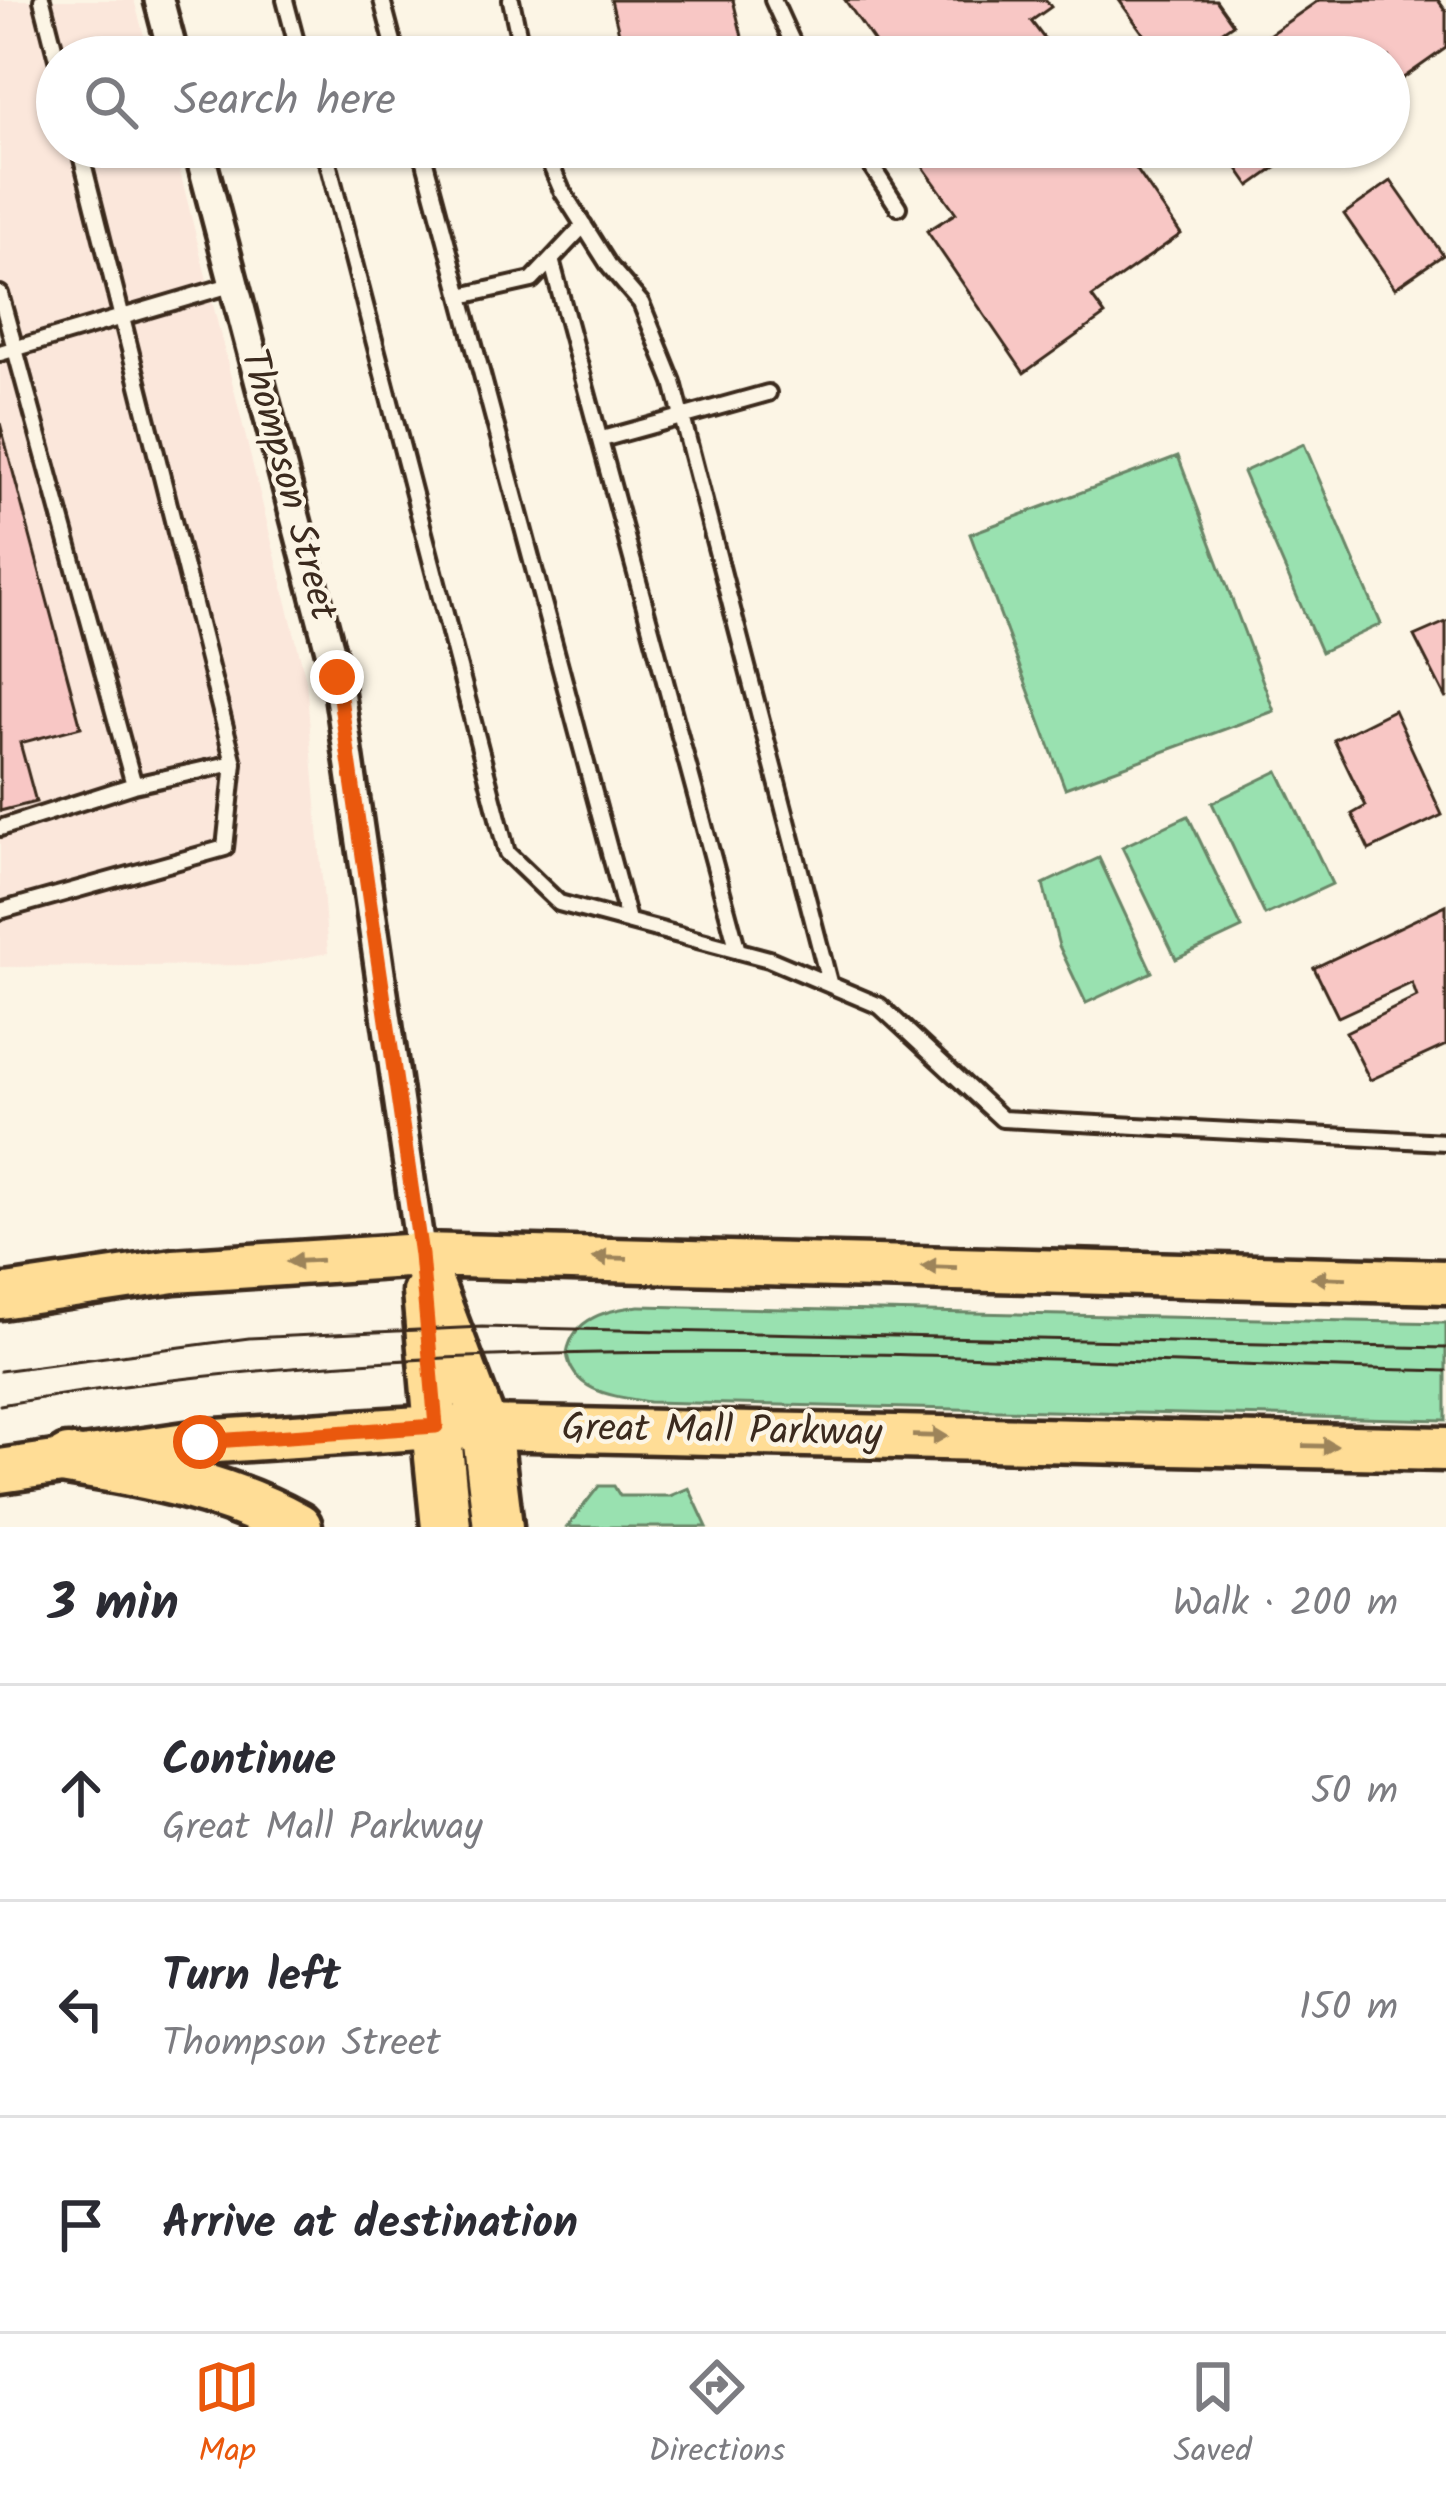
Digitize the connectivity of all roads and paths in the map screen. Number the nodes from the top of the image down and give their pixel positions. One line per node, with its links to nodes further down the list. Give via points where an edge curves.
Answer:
1 (42, 0): 7 (lane)
2 (159, 0): 8 (street)
3 (285, 0): 9 (lane)
4 (382, 0): 10 (lane)
5 (511, 0): 11 (lane)
6 (773, 0): 12 (lane)
7 (51, 36)
8 (168, 36)
9 (294, 36)
10 (391, 36)
11 (519, 36)
12 (789, 36)
13 (84, 168): 25 (lane)
14 (204, 168): 22 (street, Thompson Street)
15 (329, 168): 34 (lane, via 507,853 559,903)
16 (427, 168): 24 (lane)
17 (554, 168): 20 (lane)
18 (873, 168): 19 (lane)
19 (898, 207)
20 (584, 225): 21 (lane); 28 (lane, via 641,303)
21 (552, 263): 24 (lane, via 532,280); 29 (lane)
22 (234, 284): 25 (lane); 38 (street, Thompson Street, via 337,677)
23 (0, 294): 26 (lane)
24 (461, 296): 34 (lane)
25 (122, 317): 26 (lane); 30 (lane)
26 (8, 351): 31 (lane)
27 (768, 393): 28 (lane)
28 (682, 418): 29 (lane); 36 (lane)
29 (602, 439): 35 (lane)
30 (234, 763): 31 (lane); 33 (lane, via 225,848)
31 (134, 785): 32 (lane)
32 (0, 828)
33 (0, 911)
34 (628, 920): 35 (lane)
35 (738, 950): 36 (lane)
36 (829, 982): 37 (lane, via 880,1006 1002,1120)
37 (1446, 1142)
38 (421, 1255): 39 (main road, one-way to 38); 40 (main road, one-way to 40, via 174,1271); 41 (main road, Thompson Street); 42 (main road, Thompson Street)
39 (1446, 1282)
40 (0, 1297)
41 (436, 1426): 42 (main road, Great Mall Parkway); 44 (main road, Great Mall Parkway); 47 (highway)
42 (486, 1427): 43 (main road, Great Mall Parkway, one-way to 43); 48 (highway)
43 (1446, 1449)
44 (68, 1460): 45 (main road, Great Mall Parkway); 46 (highway, via 168,1476 247,1500)
45 (0, 1472)
46 (297, 1527)
47 (446, 1527)
48 (498, 1527)

